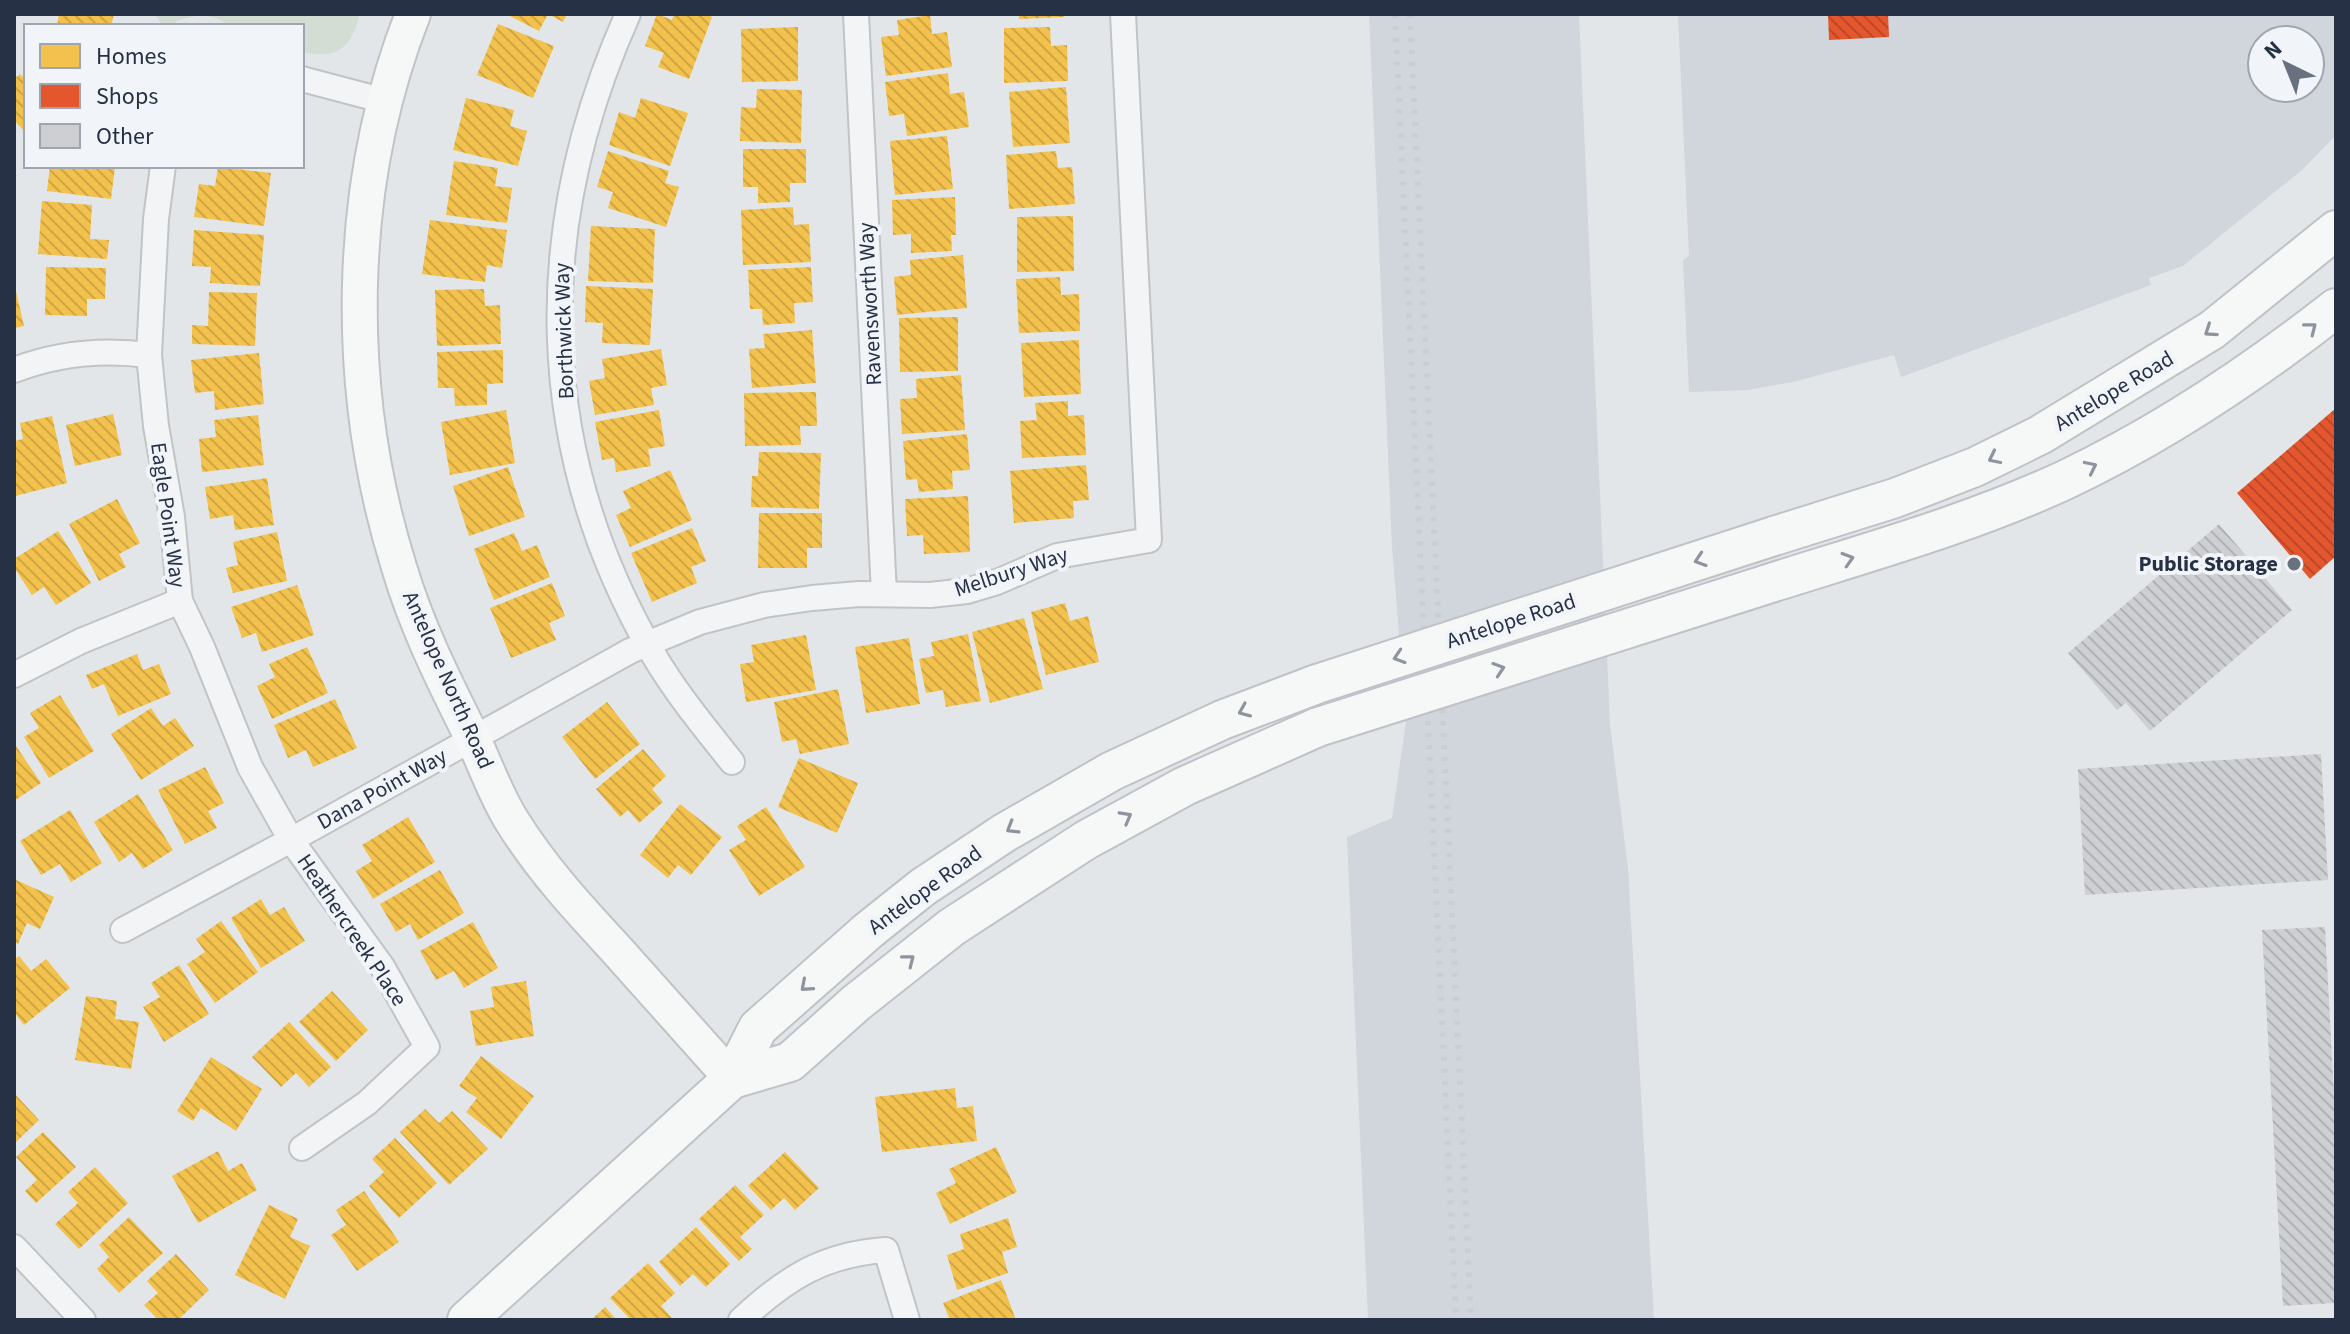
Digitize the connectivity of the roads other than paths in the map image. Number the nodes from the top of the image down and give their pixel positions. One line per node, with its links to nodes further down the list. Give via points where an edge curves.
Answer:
1 (413, 14): 6 (main road, Antelope North Road)
2 (628, 14): 14 (street, Borthwick Way, via 590,109 569,192 562,251 561,368 582,484 604,551)
3 (856, 14): 12 (street, Ravensworth Way)
4 (1123, 14): 12 (street, Melbury Way, via 1149,540 1057,556 967,591)
5 (304, 80): 6 (street)
6 (385, 101): 16 (main road, Antelope North Road, via 371,174 360,296 371,448 413,610)
7 (163, 168): 10 (street, Eagle Point Way)
8 (2336, 230): 20 (main road, Antelope Road, one-way to 20, bridge, via 2212,330 2112,394 1975,467 1895,498 1271,699 1112,771 1004,833 869,930 758,1028)
9 (2336, 308): 20 (main road, Antelope Road, one-way to 9, bridge, via 790,1062 952,927 1086,840 1185,786 1318,727 1905,541 2064,481 2243,377)
10 (149, 355): 11 (street, via 65,355); 13 (street, Eagle Point Way)
11 (14, 370)
12 (884, 594): 14 (street, Melbury Way, via 764,605)
13 (180, 601): 15 (street); 18 (street, Eagle Point Way, via 250,767)
14 (647, 643): 16 (street, Melbury Way); 17 (street, Borthwick Way, via 694,716)
15 (14, 675)
16 (472, 738): 18 (street, Dana Point Way); 20 (main road, Antelope North Road, via 511,819 555,882)
17 (732, 762)
18 (291, 840): 19 (street, Dana Point Way); 21 (street, Heathercreek Place, via 383,968 427,1047 367,1103)
19 (123, 930)
20 (732, 1079): 24 (main road, Antelope Road)
21 (302, 1148)
22 (14, 1247): 23 (street)
23 (83, 1320)
24 (467, 1320)
25 (741, 1320): 26 (street, via 805,1271 848,1254 886,1250)
26 (907, 1320)

